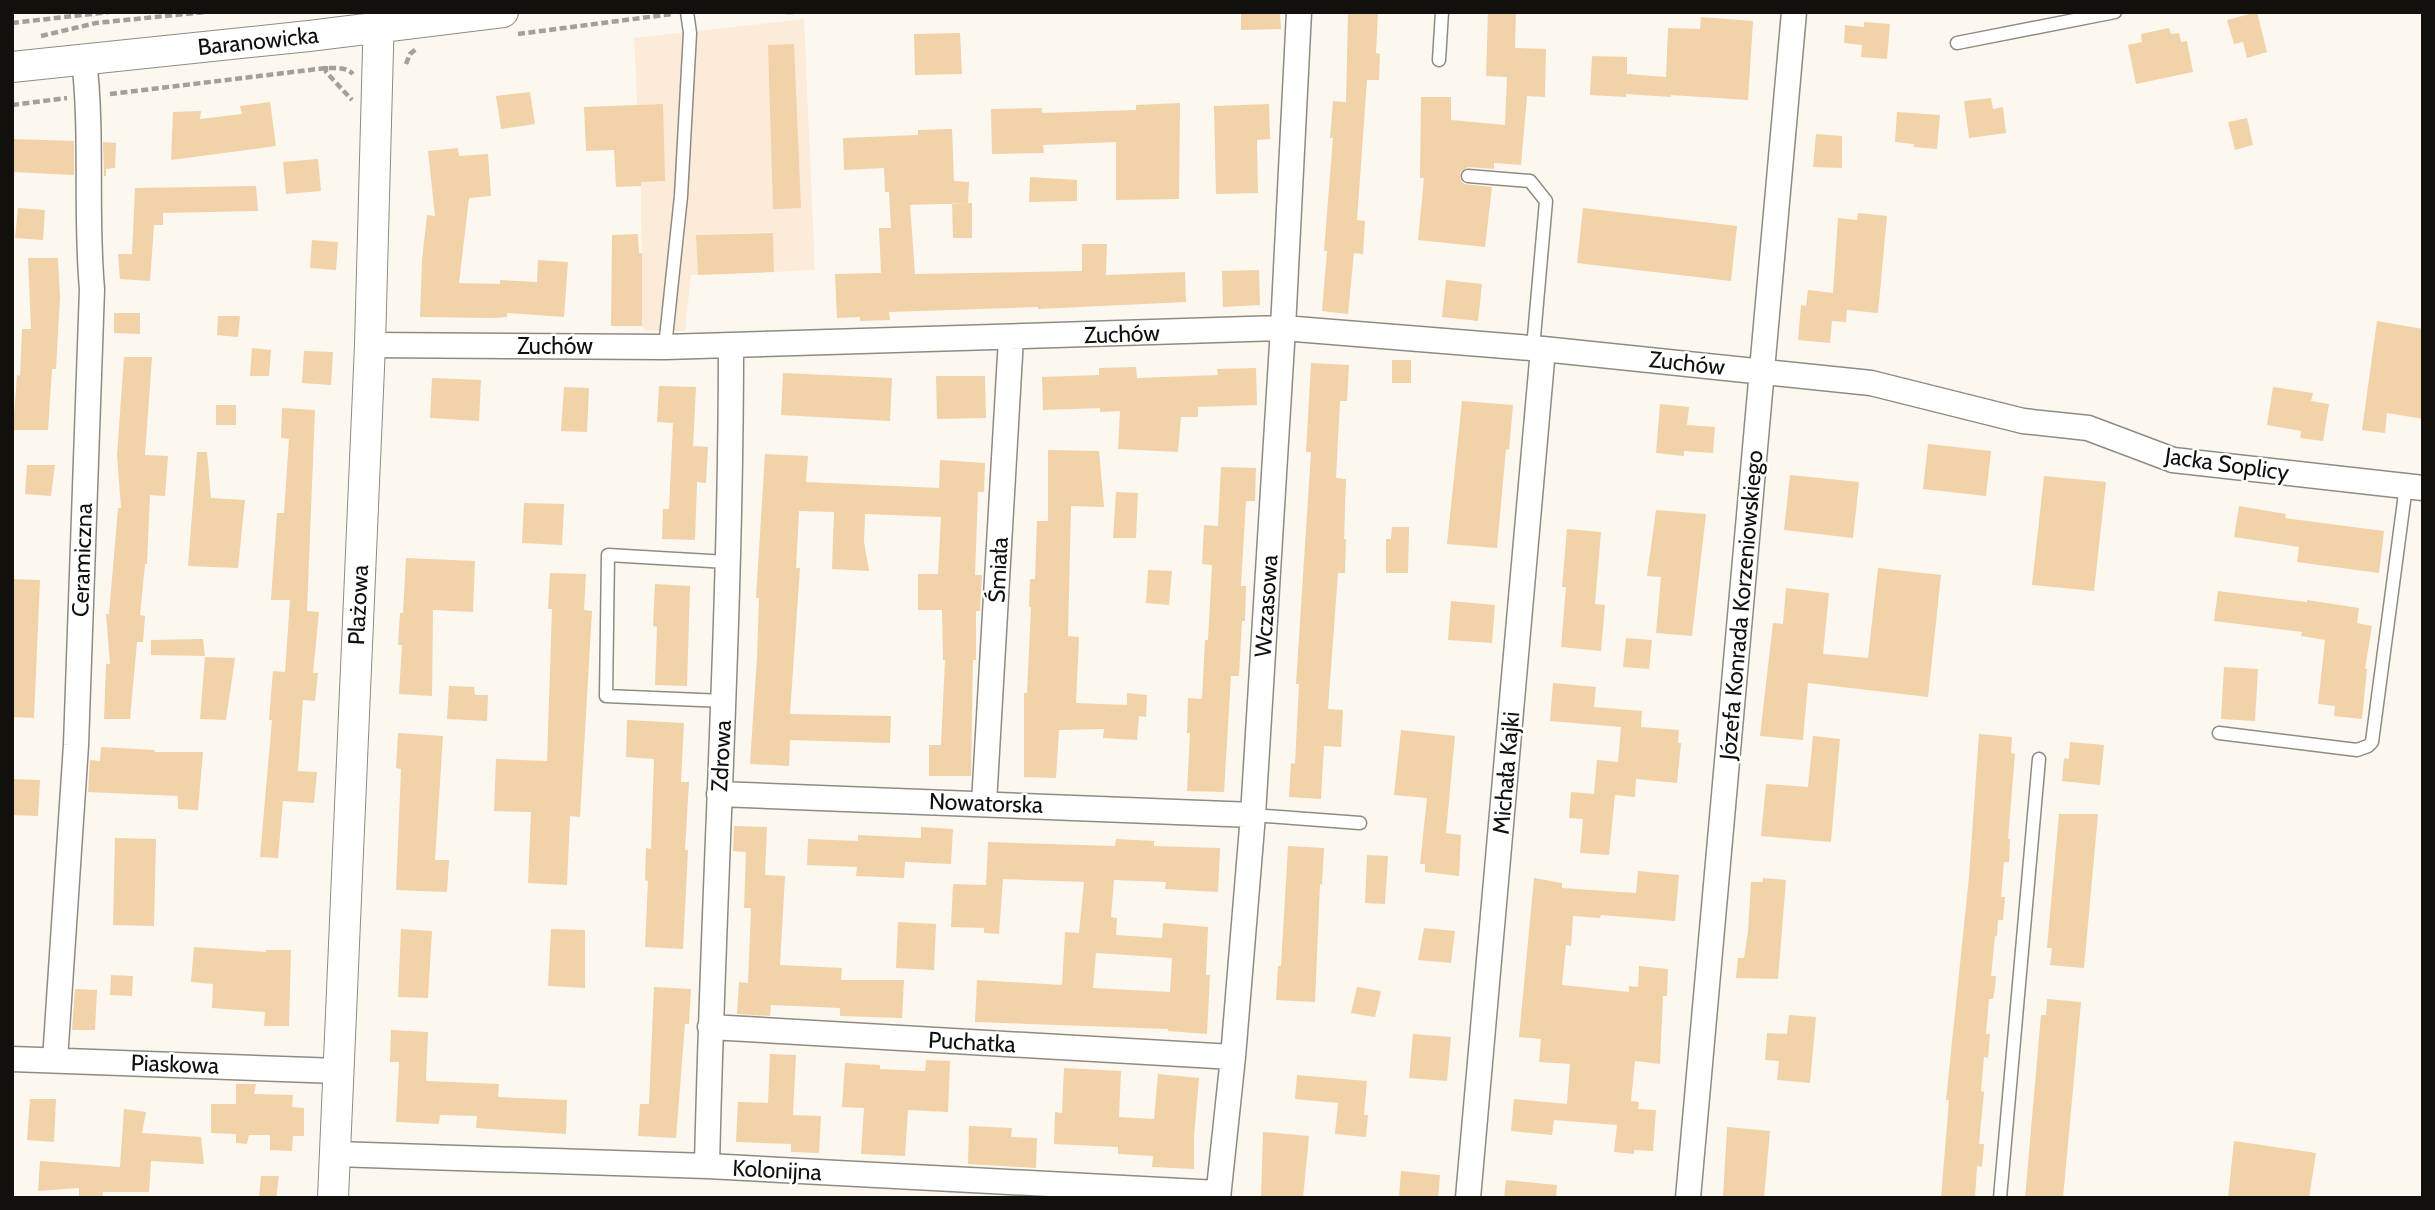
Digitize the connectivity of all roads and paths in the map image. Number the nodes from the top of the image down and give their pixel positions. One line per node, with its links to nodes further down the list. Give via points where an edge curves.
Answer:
1 (109, 12): 11 (path)
2 (205, 12): 13 (path, via 96,23)
3 (687, 12): 12 (path); 29 (lane, via 690,33 681,196)
4 (786, 12): 5 (path)
5 (794, 12)
6 (1299, 12): 25 (street, Wczasowa)
7 (1442, 12): 17 (lane)
8 (1794, 12): 31 (street, Józefa Konrada Korzeniowskiego)
9 (2115, 12): 14 (lane)
10 (379, 20): 12 (street, Baranowicka); 16 (street, Baranowicka); 20 (street, Plażowa)
11 (12, 23)
12 (508, 23)
13 (29, 39)
14 (1957, 43)
15 (426, 47): 20 (path, via 410,54 405,77)
16 (85, 59): 18 (street, Baranowicka); 21 (street, Ceramiczna)
17 (1439, 60)
18 (12, 67)
19 (326, 68): 20 (path); 21 (path); 23 (path)
20 (376, 77): 27 (street, Plażowa)
21 (89, 97): 22 (path); 45 (street, Ceramiczna, via 91,317 76,745)
22 (12, 105)
23 (355, 106)
24 (1468, 176): 30 (lane, via 1530,181 1546,201)
25 (1283, 328): 26 (street, Zuchów); 30 (street, Zuchów); 40 (street, Wczasowa)
26 (1011, 338): 28 (street, Zuchów); 39 (street, Śmiała)
27 (370, 345): 29 (street, Zuchów); 46 (street, Plażowa)
28 (731, 345): 29 (street, Zuchów); 34 (street, Zdrowa)
29 (665, 347)
30 (1538, 348): 31 (street, Zuchów); 51 (street, Michała Kajki)
31 (1761, 370): 32 (street, Zuchów); 52 (street, Józefa Konrada Korzeniowskiego)
32 (1871, 383): 33 (street, Jacka Soplicy, via 2023,421 2088,428 2174,460)
33 (2414, 487): 36 (lane, via 2372,742 2357,750)
34 (727, 562): 35 (street, Zdrowa); 35 (lane, via 608,555 606,696)
35 (724, 701): 38 (street, Zdrowa)
36 (2219, 733)
37 (2039, 758): 53 (lane)
38 (719, 793): 39 (street, Nowatorska); 42 (street, Zdrowa)
39 (984, 803): 40 (street, Nowatorska)
40 (1253, 815): 41 (lane); 43 (street, Wczasowa)
41 (1360, 823)
42 (710, 1027): 43 (street, Puchatka); 48 (street, Zdrowa)
43 (1233, 1057): 49 (street, Wczasowa)
44 (12, 1059): 45 (street, Piaskowa)
45 (55, 1060): 46 (street, Piaskowa)
46 (338, 1070): 47 (street, Plażowa)
47 (335, 1154): 48 (street, Kolonijna); 50 (street, Plażowa)
48 (707, 1166): 49 (street, Kolonijna)
49 (1218, 1195)
50 (333, 1198)
51 (1468, 1198)
52 (1688, 1198)
53 (2000, 1198)

